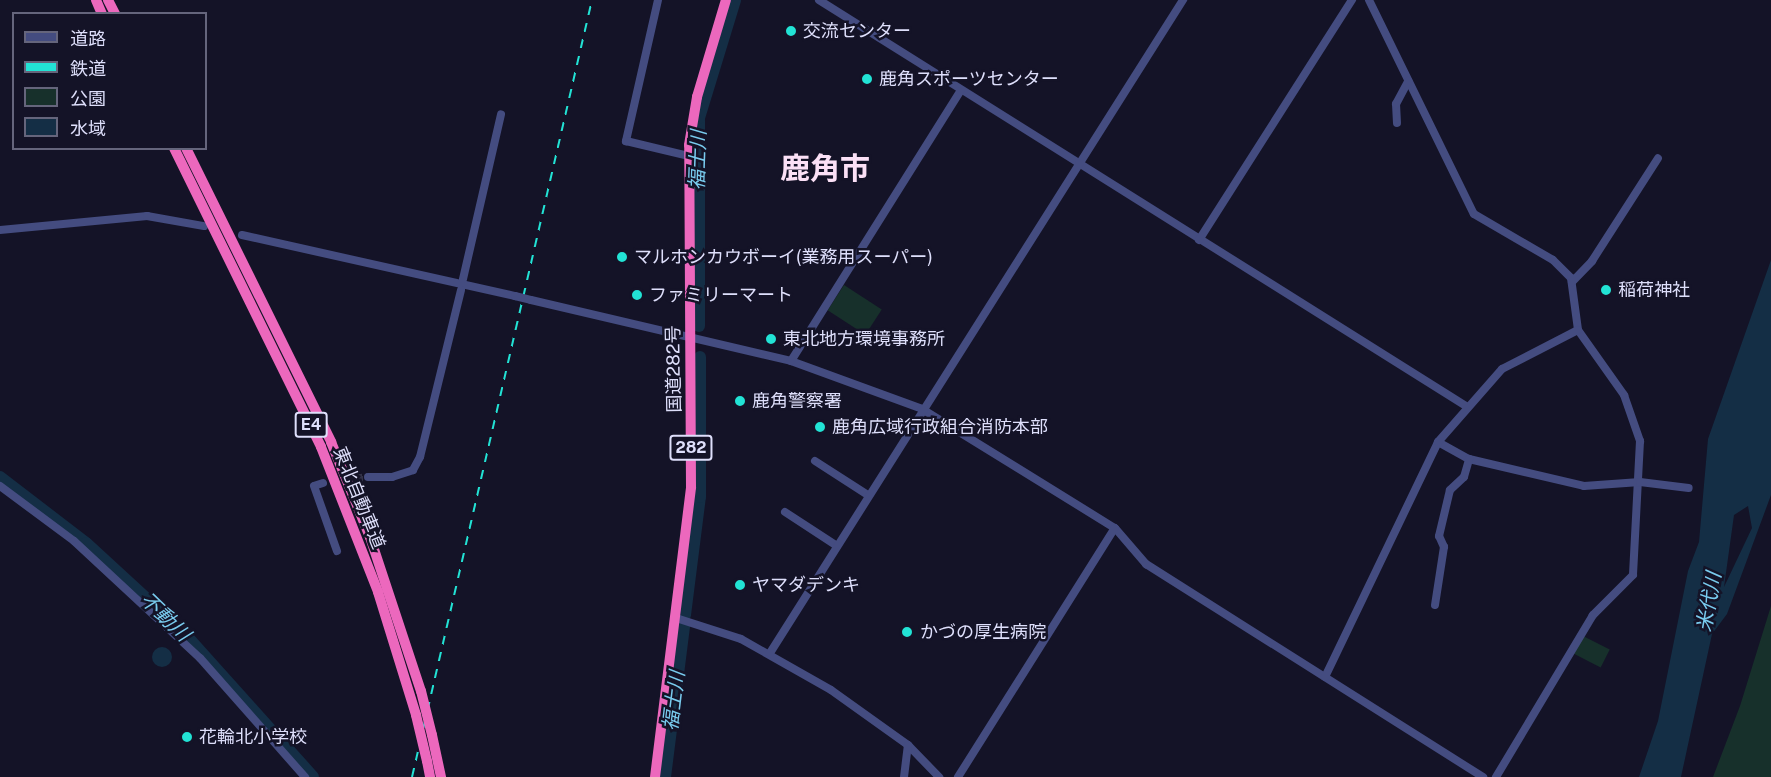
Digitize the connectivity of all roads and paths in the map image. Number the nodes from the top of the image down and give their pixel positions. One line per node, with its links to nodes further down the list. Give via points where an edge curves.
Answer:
1 (658, 0): 13 (street, via 626,141)
2 (726, 0): 13 (highway, 国道282号 / 282, via 697,97)
3 (819, 0): 8 (street)
4 (1183, 0): 15 (street)
5 (1352, 0): 19 (street)
6 (1369, 0): 7 (street)
7 (1408, 81): 10 (street, via 1396,104); 21 (street, via 1474,214 1553,260)
8 (960, 92): 15 (street); 25 (street)
9 (501, 114): 20 (street)
10 (1397, 123)
11 (175, 150): 47 (highway, 東北自動車道 / E4, bridge, via 321,447 378,592 416,714)
12 (187, 150): 48 (highway, 東北自動車道 / E4, bridge, via 331,442 370,537 421,691)
13 (689, 156): 24 (highway, 国道282号 / 282)
14 (1658, 158): 21 (street, via 1592,261)
15 (1078, 164): 19 (street); 27 (street)
16 (204, 226): 17 (street, via 147,216)
17 (0, 230)
18 (242, 235): 24 (street, bridge, via 515,296)
19 (1199, 240): 26 (street)
20 (463, 279)
21 (1572, 282): 23 (street)
22 (461, 290): 31 (street, via 420,457 413,470 392,477)
23 (1578, 330): 26 (street, via 1502,369); 32 (street, via 1624,395 1640,441)
24 (691, 341): 25 (street); 42 (highway, 国道282号 / 282, via 691,487)
25 (791, 361): 27 (street)
26 (1466, 406): 28 (street)
27 (922, 408): 36 (street); 38 (street)
28 (1438, 442): 29 (street); 44 (street)
29 (1468, 459): 32 (street, via 1584,486); 41 (street, via 1464,477 1450,490 1439,536 1444,547)
30 (815, 461): 36 (street)
31 (368, 477)
32 (1640, 482): 35 (street); 54 (street, via 1633,575 1593,615)
33 (323, 483): 40 (street, via 315,486)
34 (0, 486): 46 (street, via 74,541 194,651)
35 (1689, 488)
36 (868, 495): 39 (street)
37 (785, 513): 39 (street)
38 (1115, 528): 44 (street, via 1146,564); 52 (street)
39 (837, 546): 43 (street)
40 (337, 551)
41 (1435, 605)
42 (676, 618): 43 (street); 49 (highway, 国道282号 / 282)
43 (770, 653): 45 (street)
44 (1325, 677): 53 (street)
45 (908, 746): 50 (street); 51 (street)
46 (305, 777)
47 (430, 777)
48 (441, 777)
49 (655, 777)
50 (904, 777)
51 (939, 777)
52 (958, 777)
53 (1483, 777)
54 (1496, 777)

